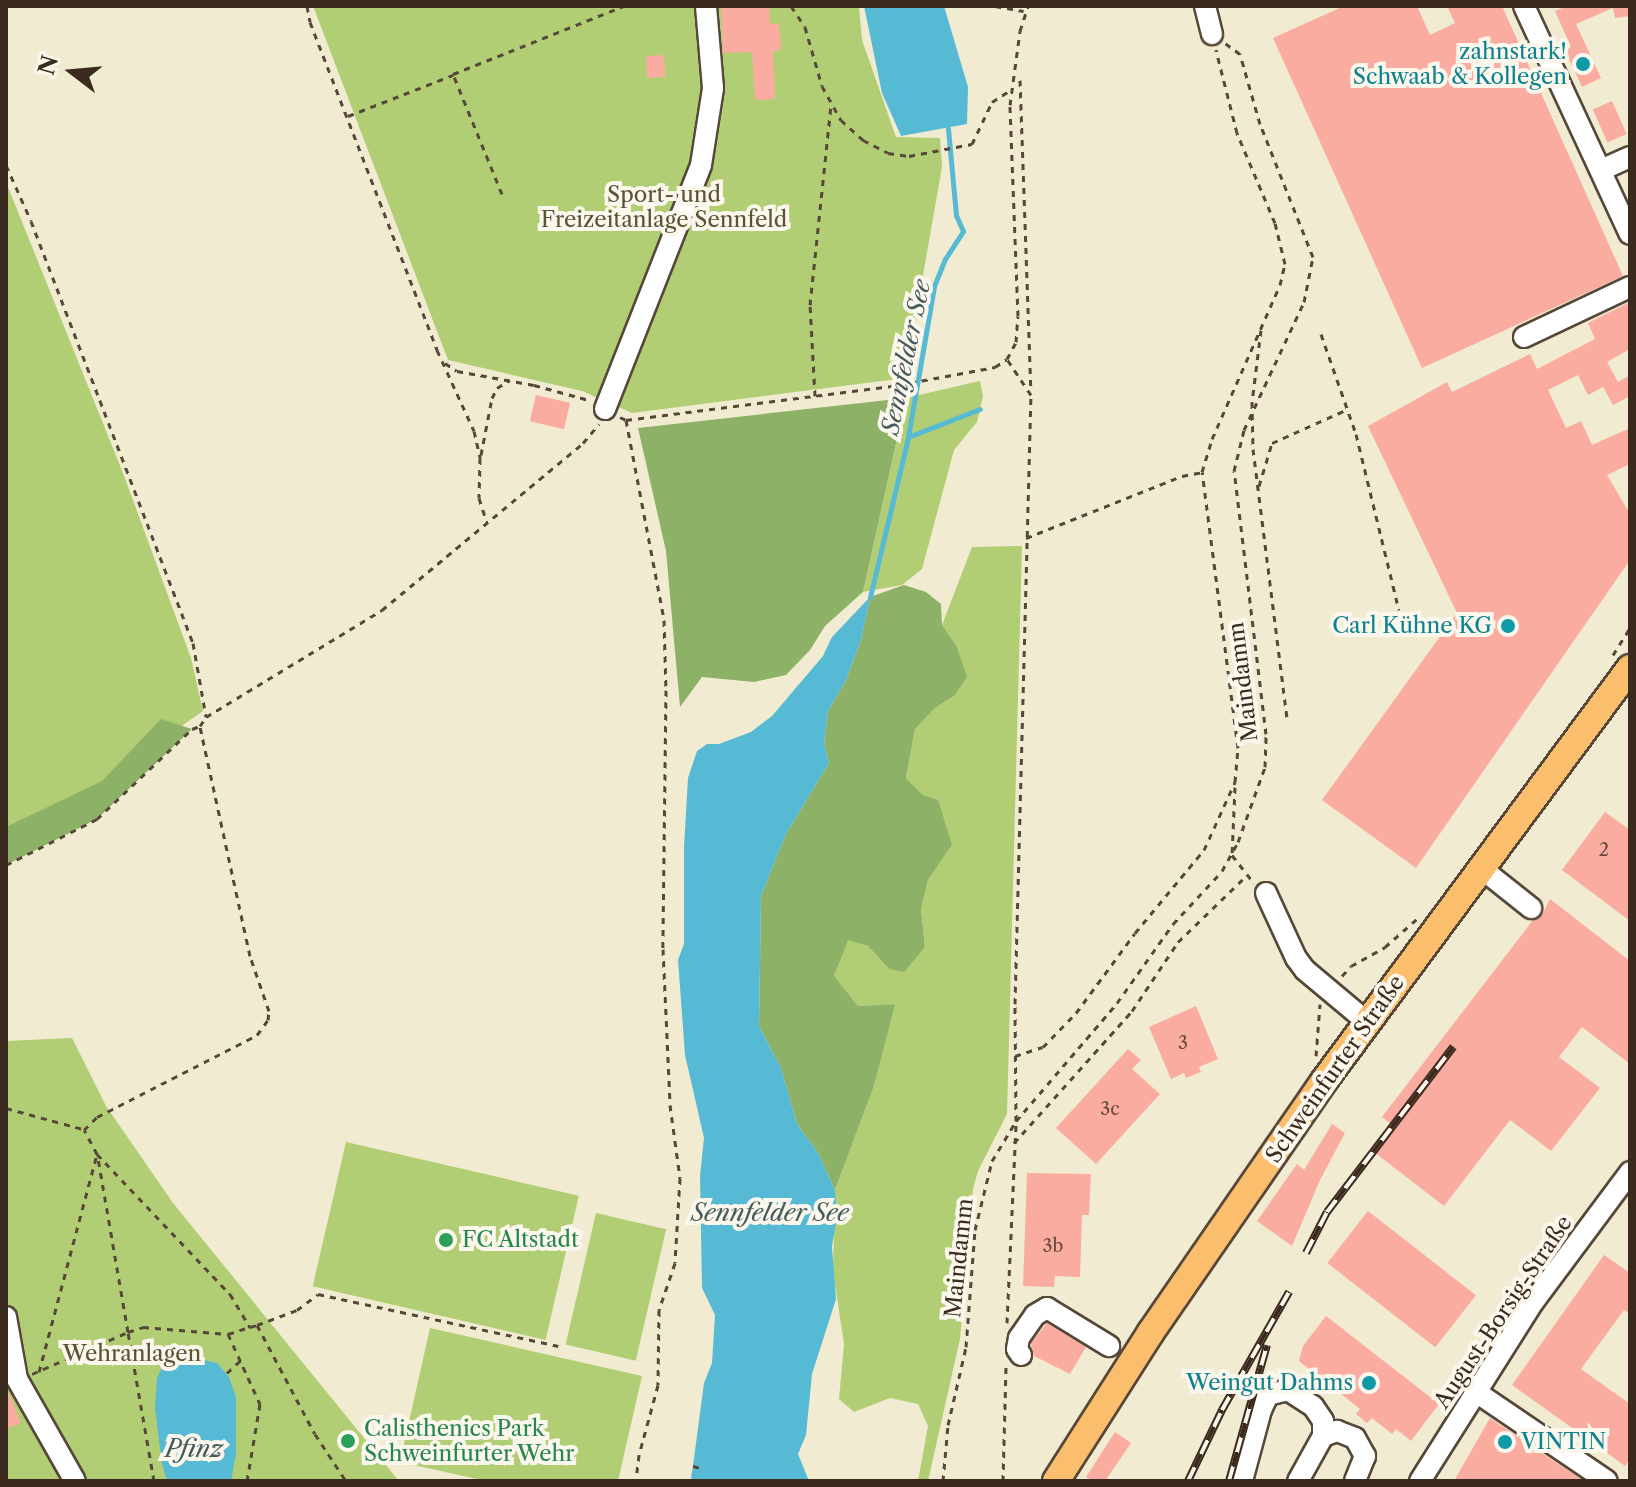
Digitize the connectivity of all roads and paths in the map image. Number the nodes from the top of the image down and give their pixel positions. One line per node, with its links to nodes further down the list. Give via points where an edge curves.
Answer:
1 (307, 6): 16 (path)
2 (624, 6): 12 (path)
3 (706, 6): 31 (street, via 713,88 701,165)
4 (791, 6): 15 (path, via 805,27)
5 (995, 6): 9 (path)
6 (1028, 6): 9 (path)
7 (1205, 6): 10 (street)
8 (1530, 8): 19 (street)
9 (1024, 11): 14 (path)
10 (1212, 34): 23 (path, via 1237,133 1284,255 1280,285)
11 (1240, 54): 33 (path, Maindamm, via 1313,265 1304,302)
12 (453, 74): 16 (path); 20 (path)
13 (1020, 80): 29 (path)
14 (1012, 89): 15 (path, via 992,102 977,138 967,146 909,156 888,153 863,140); 26 (path, via 1018,328)
15 (831, 105): 30 (path, via 810,305)
16 (348, 116): 27 (path)
17 (1630, 157): 19 (street)
18 (6, 165): 42 (path, via 193,643)
19 (1601, 170): 21 (street)
20 (502, 194)
21 (1630, 234)
22 (1630, 287): 25 (street)
23 (1261, 327): 33 (path); 36 (path)
24 (1321, 334): 32 (path)
25 (1524, 337)
26 (1007, 359): 29 (path); 30 (path, via 995,367 935,380)
27 (445, 363): 28 (path, via 457,371); 35 (path)
28 (510, 380): 31 (path, via 572,394); 35 (path, via 492,398)
29 (1031, 395): 39 (path)
30 (815, 396): 34 (path)
31 (605, 409): 34 (path); 38 (path, via 583,443)
32 (1348, 409): 37 (path, via 1272,443); 40 (path)
33 (1252, 416): 37 (path); 46 (path, Maindamm, via 1234,471 1267,751 1261,782)
34 (626, 420): 80 (path, via 664,620 663,949 670,1105 680,1178 675,1263 659,1310 658,1385)
35 (480, 458): 38 (path, via 479,498)
36 (1202, 472): 39 (path); 45 (path, via 1238,748)
37 (1259, 489): 43 (path)
38 (487, 522): 42 (path, via 382,610)
39 (1026, 538): 53 (path)
40 (1399, 610)
41 (1630, 668): 48 (main road, Schweinfurter Straße)
42 (206, 717): 44 (path)
43 (1287, 719)
44 (200, 726): 47 (path, via 97,819); 56 (path, via 268,1020 257,1035 97,1117)
45 (1235, 782): 46 (path); 53 (path, via 1204,850 1076,1013 1043,1047)
46 (1232, 855): 49 (path); 55 (path, Maindamm, via 1173,924 1111,1011)
47 (6, 865)
48 (1482, 869): 51 (street); 52 (main road, Schweinfurter Straße)
49 (1246, 876): 50 (path); 57 (path, via 1178,942 1132,1011)
50 (1266, 893): 52 (street, via 1305,970)
51 (1531, 908)
52 (1366, 1021): 83 (main road, Schweinfurter Straße, via 1151,1332)
53 (1015, 1056): 55 (path)
54 (6, 1108): 56 (path)
55 (1016, 1121): 57 (path); 81 (path, Maindamm, via 992,1161 979,1205 966,1347 948,1425)
56 (84, 1130): 58 (path)
57 (1014, 1143): 63 (path)
58 (97, 1154): 62 (path, via 230,1294); 64 (path); 64 (path, via 39,1372)
59 (1630, 1172): 72 (street, August-Borsig-Straße, via 1534,1301)
60 (6, 1317): 70 (street)
61 (257, 1325): 62 (path); 66 (path, via 297,1310 318,1294); 79 (path)
62 (250, 1327): 65 (path)
63 (1007, 1328)
64 (128, 1332): 65 (path, via 143,1327); 77 (path)
65 (228, 1334): 69 (path)
66 (558, 1346)
67 (1109, 1346): 68 (street, via 1047,1308 1019,1338)
68 (1014, 1357): 82 (path)
69 (242, 1359): 71 (path); 78 (path, via 260,1404)
70 (10, 1369): 76 (street)
71 (227, 1373)
72 (1476, 1392): 87 (street, August-Borsig-Straße); 88 (street)
73 (1323, 1436): 84 (street, via 1323,1421 1313,1406 1288,1390 1268,1395); 85 (street); 86 (street, via 1337,1431 1355,1438 1365,1456)
74 (693, 1466): 75 (path)
75 (700, 1468)
76 (75, 1481)
77 (154, 1481)
78 (247, 1481)
79 (346, 1481)
80 (636, 1481)
81 (943, 1481)
82 (1003, 1481)
83 (1056, 1481)
84 (1242, 1481)
85 (1298, 1481)
86 (1355, 1481)
87 (1420, 1481)
88 (1607, 1481)

